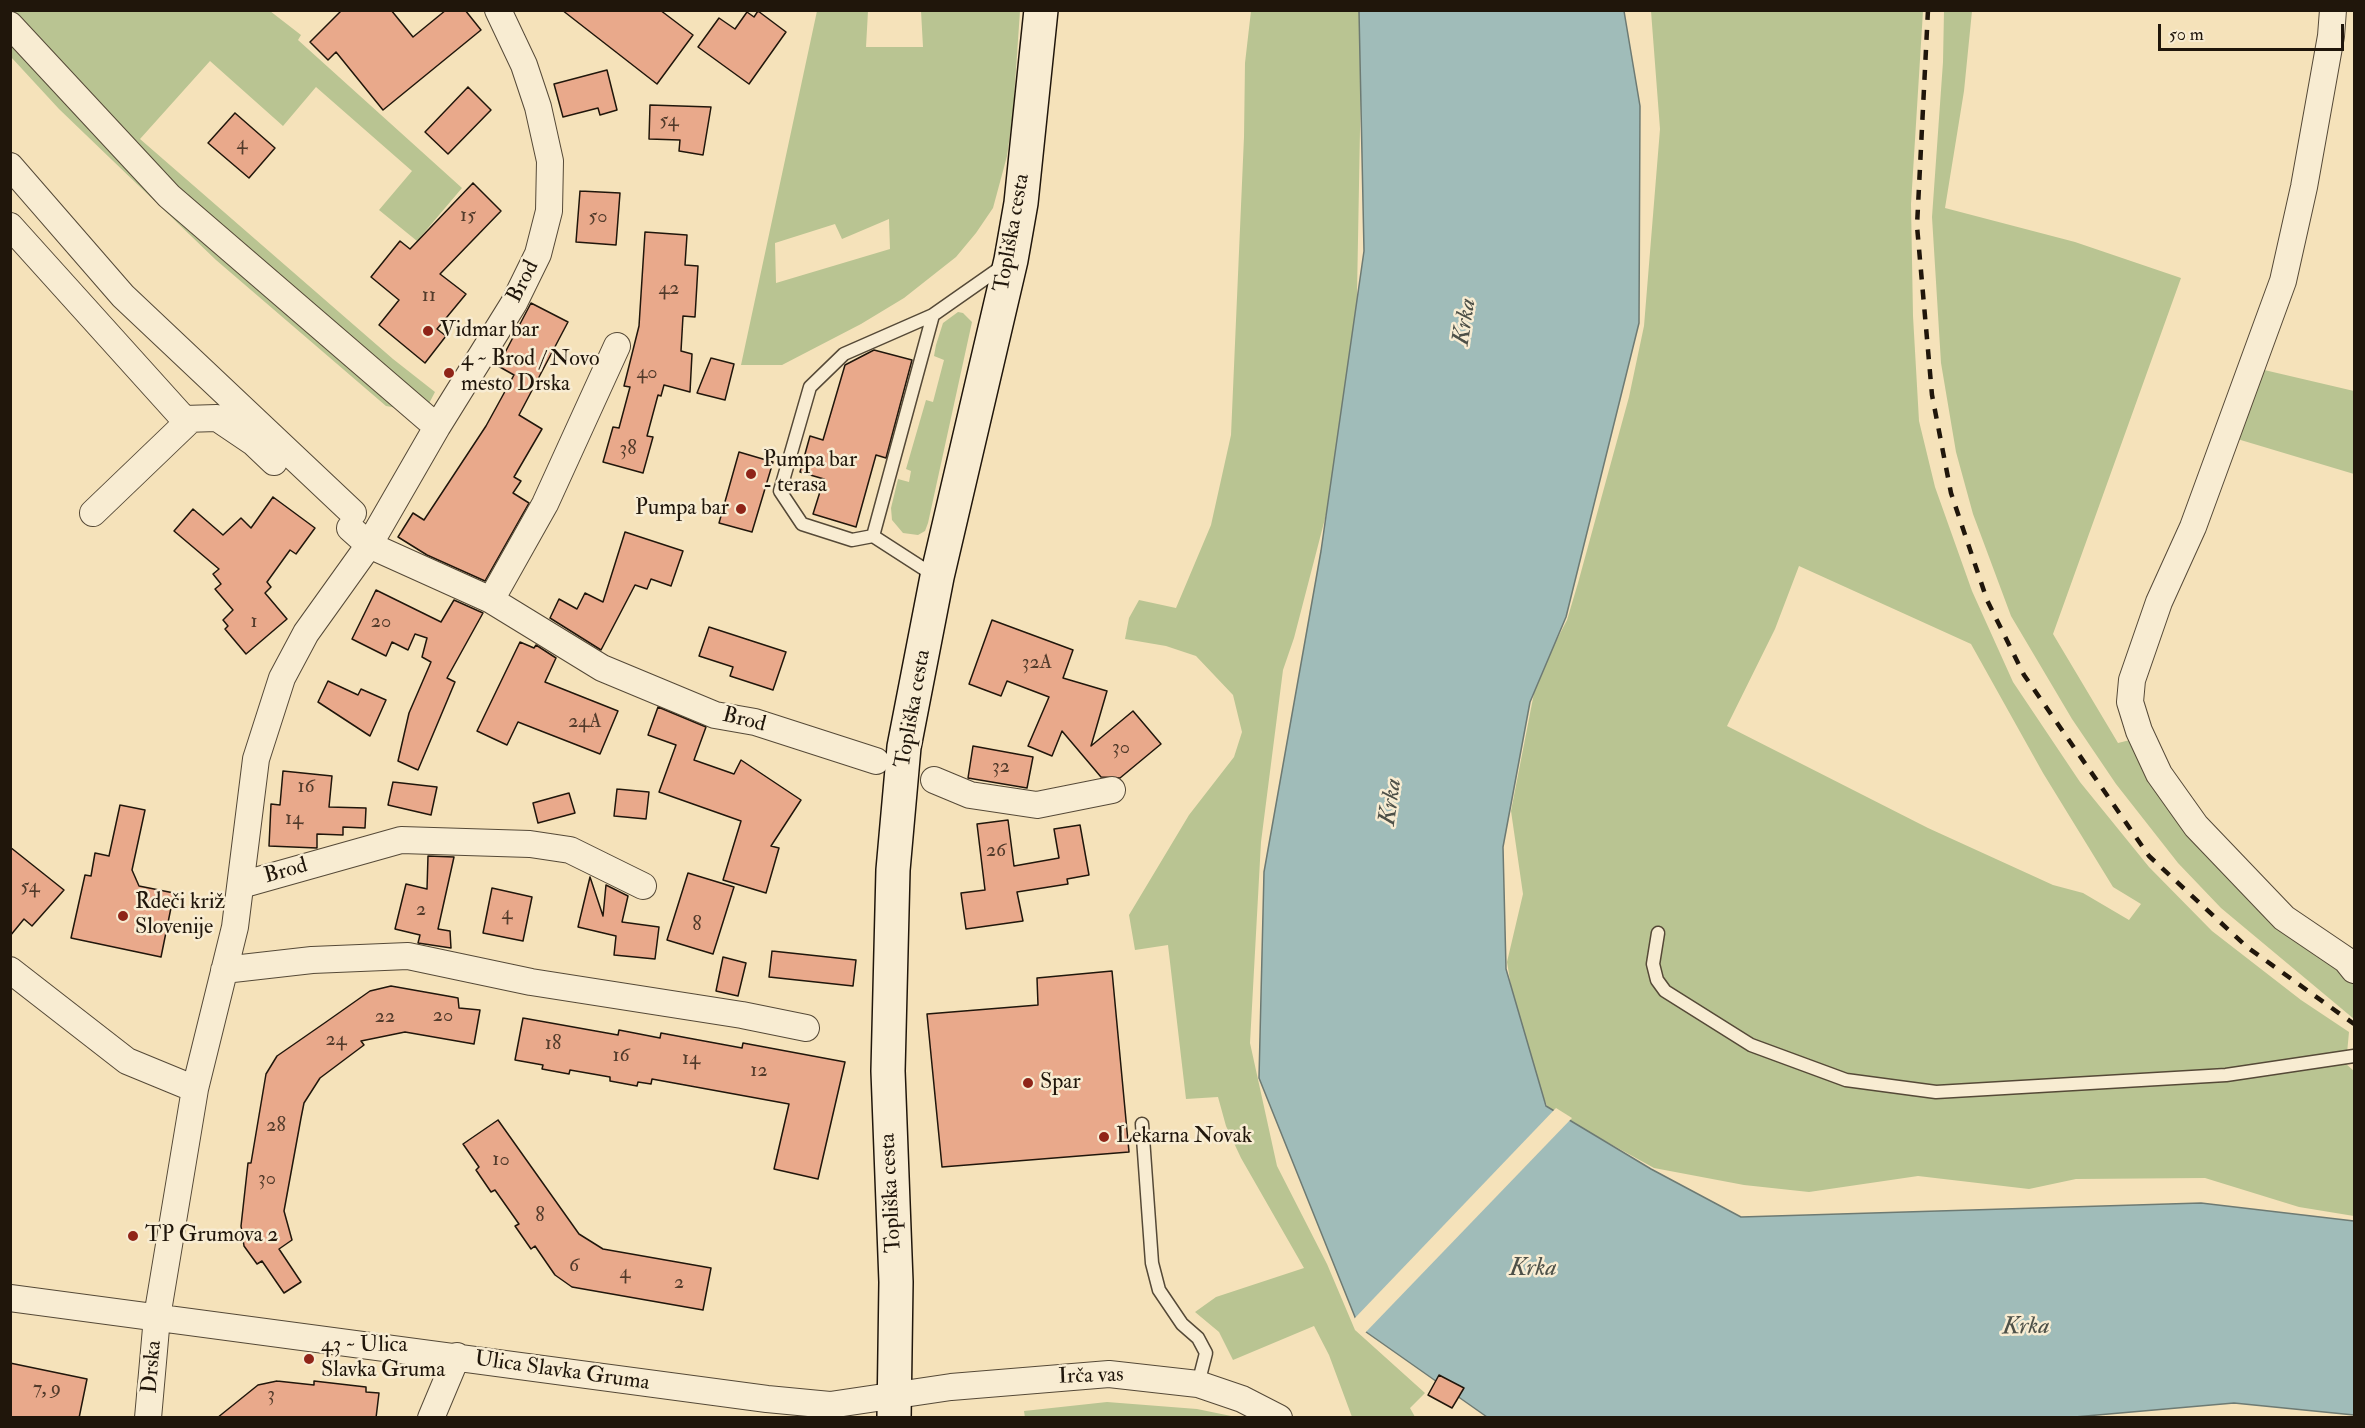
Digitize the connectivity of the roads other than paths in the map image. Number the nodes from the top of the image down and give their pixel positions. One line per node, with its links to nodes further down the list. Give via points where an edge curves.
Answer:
1 (1041, 10): 7 (main road, Topliška cesta, via 1021,203)
2 (2333, 10): 26 (street, via 2304,188 2283,281 2193,526 2159,602 2132,680 2130,702 2159,774 2196,826 2284,918)
3 (507, 15): 11 (street, Brod, via 538,107 550,161 549,211 538,254 514,303)
4 (10, 25): 11 (street, via 169,196)
5 (10, 166): 15 (street, via 123,296 352,521)
6 (10, 226): 10 (street, via 184,419)
7 (1011, 260): 8 (lane); 16 (main road, Topliška cesta)
8 (933, 315): 14 (lane); 14 (lane, via 844,354 810,387 780,491 802,524 852,540)
9 (617, 346): 17 (street, via 545,504)
10 (191, 419): 12 (street, via 217,418 254,443); 13 (street)
11 (437, 427): 15 (street, Brod)
12 (323, 506)
13 (93, 513)
14 (873, 536): 16 (lane)
15 (369, 545): 17 (street, Brod); 21 (street, Brod, via 306,633 282,678 256,759)
16 (937, 577): 35 (main road, Topliška cesta, via 904,747 893,870 888,1071 896,1282)
17 (491, 600): 18 (street, Brod, via 602,668 666,697)
18 (876, 761)
19 (934, 780): 20 (street, via 970,795 1037,805)
20 (1112, 790)
21 (241, 885): 22 (street, Brod, via 401,840 531,844 570,850); 25 (street, Brod)
22 (643, 886)
23 (1658, 933): 28 (lane, via 1653,964 1657,981 1665,991 1751,1045 1846,1080 1936,1092 2226,1075)
24 (10, 970): 29 (street, via 127,1061)
25 (224, 970): 27 (street, via 312,960 408,956 531,982); 29 (street)
26 (2355, 970)
27 (806, 1028)
28 (2355, 1056)
29 (195, 1089): 32 (street)
30 (1142, 1124): 34 (lane, via 1152,1263 1159,1290 1206,1353)
31 (10, 1298): 32 (street, Ulica Slavka Gruma)
32 (157, 1317): 33 (street, Ulica Slavka Gruma); 36 (street, Drska)
33 (457, 1356): 35 (street, Ulica Slavka Gruma, via 687,1390 830,1405); 37 (street)
34 (1198, 1384): 35 (street, Irča vas, via 1109,1374); 38 (street, Irča vas, via 1242,1399)
35 (895, 1406)
36 (148, 1418)
37 (431, 1418)
38 (1279, 1418)

